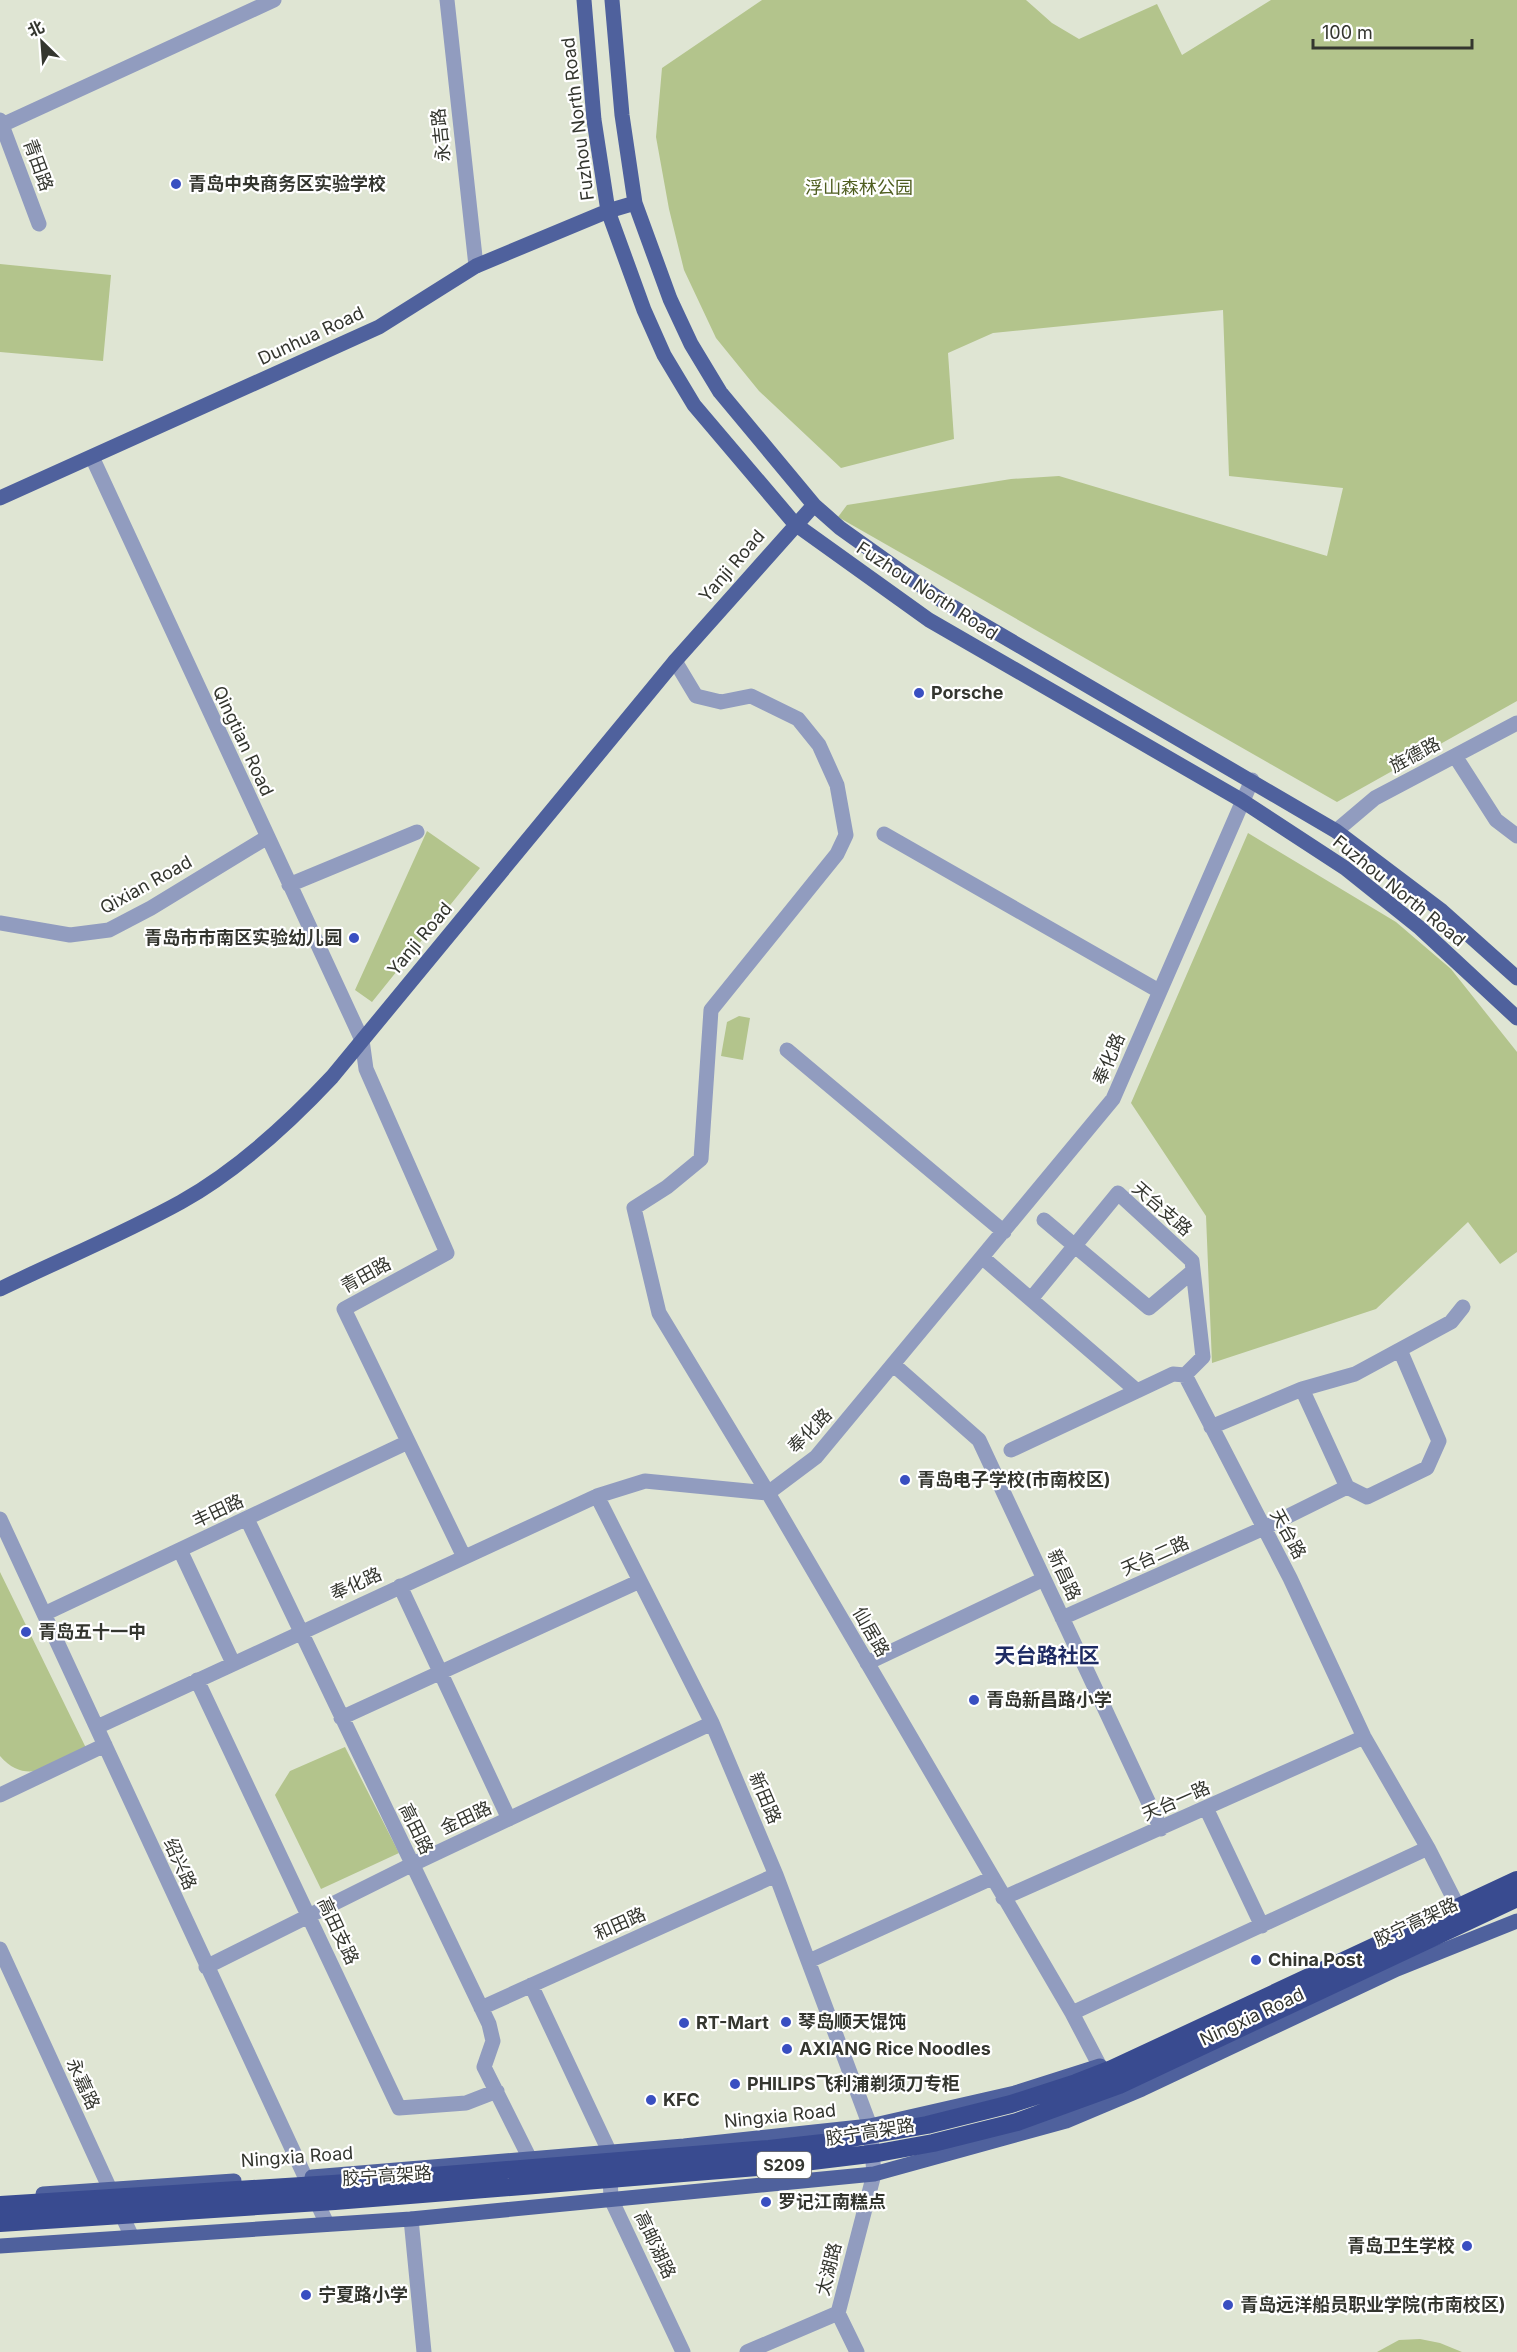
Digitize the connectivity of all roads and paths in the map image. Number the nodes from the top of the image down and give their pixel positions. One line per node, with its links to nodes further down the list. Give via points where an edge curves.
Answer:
1 (274, 0): 5 (street)
2 (447, 0): 9 (street, 永吉路)
3 (584, 0): 7 (main road, Fuzhou North Road, via 594,120)
4 (612, 0): 6 (main road, Fuzhou North Road, via 621,115)
5 (1, 122): 8 (street, 青田路)
6 (635, 203): 7 (main road, Dunhua Road); 12 (main road, Fuzhou North Road, via 691,344 720,392)
7 (608, 211): 9 (main road, Dunhua Road); 13 (main road, Fuzhou North Road, via 664,355 694,405)
8 (39, 224)
9 (476, 266): 10 (main road, Dunhua Road, via 379,327)
10 (92, 457): 11 (main road, Dunhua Road); 23 (street, Qingtian Road)
11 (0, 498)
12 (814, 505): 13 (main road, Yanji Road); 17 (main road, Fuzhou North Road, via 941,600)
13 (795, 524): 14 (main road, Yanji Road); 18 (main road, Fuzhou North Road, via 929,620)
14 (675, 661): 29 (main road, Yanji Road); 48 (street, 仙居路, via 696,696 721,702 751,696 798,719 819,745 837,785 846,835 837,854 711,1010 701,1159 634,1208 659,1313)
15 (1517, 723): 16 (street, 旌德路)
16 (1455, 756): 19 (street, 旌德路, via 1375,798); 22 (street, via 1496,820)
17 (1252, 780): 18 (street, 奉化路); 19 (main road, Fuzhou North Road)
18 (1240, 800): 27 (street, 奉化路); 28 (main road, Fuzhou North Road, via 1345,868 1420,928)
19 (1336, 831): 26 (main road, Fuzhou North Road, via 1442,911)
20 (417, 832): 24 (street)
21 (884, 834): 27 (street)
22 (1517, 836)
23 (266, 838): 24 (street, Qingtian Road); 25 (street, Qixian Road, via 109,930 69,935)
24 (289, 885): 29 (street, Qingtian Road)
25 (0, 923)
26 (1517, 978)
27 (1159, 992): 32 (street, 奉化路, via 1113,1099)
28 (1517, 1018)
29 (362, 1040): 36 (main road, Yanji Road, via 299,1112 223,1174 182,1201); 45 (street, 青田路, via 366,1069 447,1253 344,1309)
30 (787, 1050): 32 (street)
31 (1044, 1220): 33 (street)
32 (1004, 1232): 34 (street, 奉化路)
33 (1074, 1246): 35 (street, via 1149,1308); 35 (street, 天台支路, via 1118,1193 1192,1261); 37 (street, 天台支路)
34 (983, 1258): 37 (street); 40 (street, 奉化路)
35 (1193, 1271): 41 (street, 天台支路, via 1203,1357)
36 (0, 1289)
37 (1031, 1299): 43 (street)
38 (1463, 1308): 39 (street, via 1451,1322)
39 (1400, 1350): 42 (street, via 1355,1374); 47 (street, via 1439,1441 1427,1468 1367,1497)
40 (895, 1366): 48 (street, 奉化路, via 816,1457); 55 (street, 新昌路, via 979,1440)
41 (1185, 1375): 43 (street, via 1173,1374); 44 (street, 天台路)
42 (1302, 1389): 44 (street); 47 (street)
43 (1137, 1390): 46 (street)
44 (1211, 1428): 52 (street, 天台路)
45 (408, 1442): 51 (street, 丰田路); 54 (street, 青田路)
46 (1011, 1450)
47 (1347, 1487): 52 (street, 天台二路)
48 (768, 1493): 49 (street, 奉化路, via 645,1481); 62 (street, 仙居路)
49 (597, 1496): 54 (street, 奉化路); 56 (street, 新田路)
50 (0, 1519): 58 (street, 绍兴路)
51 (248, 1519): 53 (street, 丰田路); 60 (street, 高田路)
52 (1262, 1529): 59 (street, 天台二路); 68 (street, 天台路, via 1290,1578)
53 (180, 1550): 58 (street, 丰田路); 61 (street)
54 (464, 1557): 57 (street, 奉化路)
55 (1044, 1579): 59 (street, 新昌路); 62 (street)
56 (640, 1581): 63 (street); 66 (street, 新田路)
57 (399, 1586): 60 (street, 奉化路); 63 (street)
58 (44, 1614): 67 (street, 绍兴路)
59 (1062, 1618): 73 (street, 新昌路)
60 (299, 1632): 61 (street, 奉化路); 65 (street, 高田路)
61 (233, 1663): 64 (street, 奉化路)
62 (867, 1663): 79 (street, 仙居路)
63 (441, 1674): 65 (street); 72 (street)
64 (197, 1680): 67 (street, 奉化路); 85 (street, 高田支路)
65 (341, 1718): 75 (street, 高田路)
66 (712, 1723): 72 (street, 金田路); 77 (street, 新田路)
67 (97, 1727): 69 (street, 绍兴路)
68 (1364, 1737): 71 (street, 天台一路); 74 (street, 天台路)
69 (105, 1745): 70 (street); 92 (street, 绍兴路)
70 (0, 1795)
71 (1206, 1808): 73 (street, 天台一路); 88 (street)
72 (509, 1819): 75 (street, 金田路)
73 (1161, 1829): 81 (street, 天台一路)
74 (1428, 1848): 83 (street, 天台路); 88 (street)
75 (411, 1865): 85 (street, 金田路); 94 (street, 高田路)
76 (1517, 1867): 86 (highway)
77 (776, 1875): 91 (street, 新田路); 93 (street, 和田路)
78 (1517, 1875): 83 (main road, Ningxia Road)
79 (992, 1878): 81 (street, 仙居路); 91 (street)
80 (1517, 1880): 86 (highway, 胶宁高架路 / S209)
81 (1003, 1898): 95 (street, 仙居路)
82 (1517, 1898): 109 (highway, 胶宁高架路 / S209, via 1119,2085 1017,2122 933,2143 759,2167)
83 (1455, 1904): 89 (street, 天台路); 96 (main road, Ningxia Road)
84 (1517, 1913): 89 (main road)
85 (310, 1916): 92 (street, 金田路); 97 (street, 高田支路, via 399,2108 466,2103)
86 (1440, 1916): 107 (highway, 胶宁高架路 / S209, via 1112,2069 1011,2104 927,2125 769,2149 333,2184)
87 (1517, 1921): 89 (main road, Ningxia Road)
88 (1262, 1926): 95 (street)
89 (1474, 1937): 98 (main road, Ningxia Road)
90 (0, 1949): 104 (street, 永嘉路)
91 (809, 1961): 99 (street, 新田路)
92 (206, 1967): 103 (street, 绍兴路)
93 (531, 1985): 94 (street, 和田路); 100 (street)
94 (481, 2008): 97 (street, 高田路, via 492,2041 484,2067)
95 (1072, 2013): 96 (street, 仙居路)
96 (1100, 2066): 98 (street, 仙居路); 99 (main road, Ningxia Road, via 1015,2092)
97 (497, 2091): 101 (street, 高田路)
98 (1117, 2100): 102 (main road, Ningxia Road, via 1065,2121)
99 (870, 2126): 100 (main road, Ningxia Road); 102 (street, 太湖路)
100 (609, 2151): 101 (main road, Ningxia Road); 106 (street, 高邮湖路)
101 (529, 2157): 103 (main road, Ningxia Road)
102 (874, 2174): 106 (main road, Ningxia Road); 113 (street, 太湖路)
103 (305, 2177): 104 (main road, Ningxia Road); 110 (street, 绍兴路)
104 (110, 2188): 105 (main road, Ningxia Road); 111 (street, 永嘉路)
105 (0, 2197)
106 (611, 2199): 108 (main road, Ningxia Road); 116 (street, 高邮湖路)
107 (0, 2205)
108 (411, 2219): 110 (main road, Ningxia Road); 115 (street)
109 (0, 2223)
110 (327, 2224): 111 (main road, Ningxia Road)
111 (131, 2235): 112 (main road, Ningxia Road)
112 (0, 2246)
113 (838, 2313): 114 (street, 太湖路); 118 (street)
114 (768, 2348): 117 (street, 太湖路)
115 (424, 2352)
116 (684, 2352)
117 (747, 2352)
118 (857, 2352)

